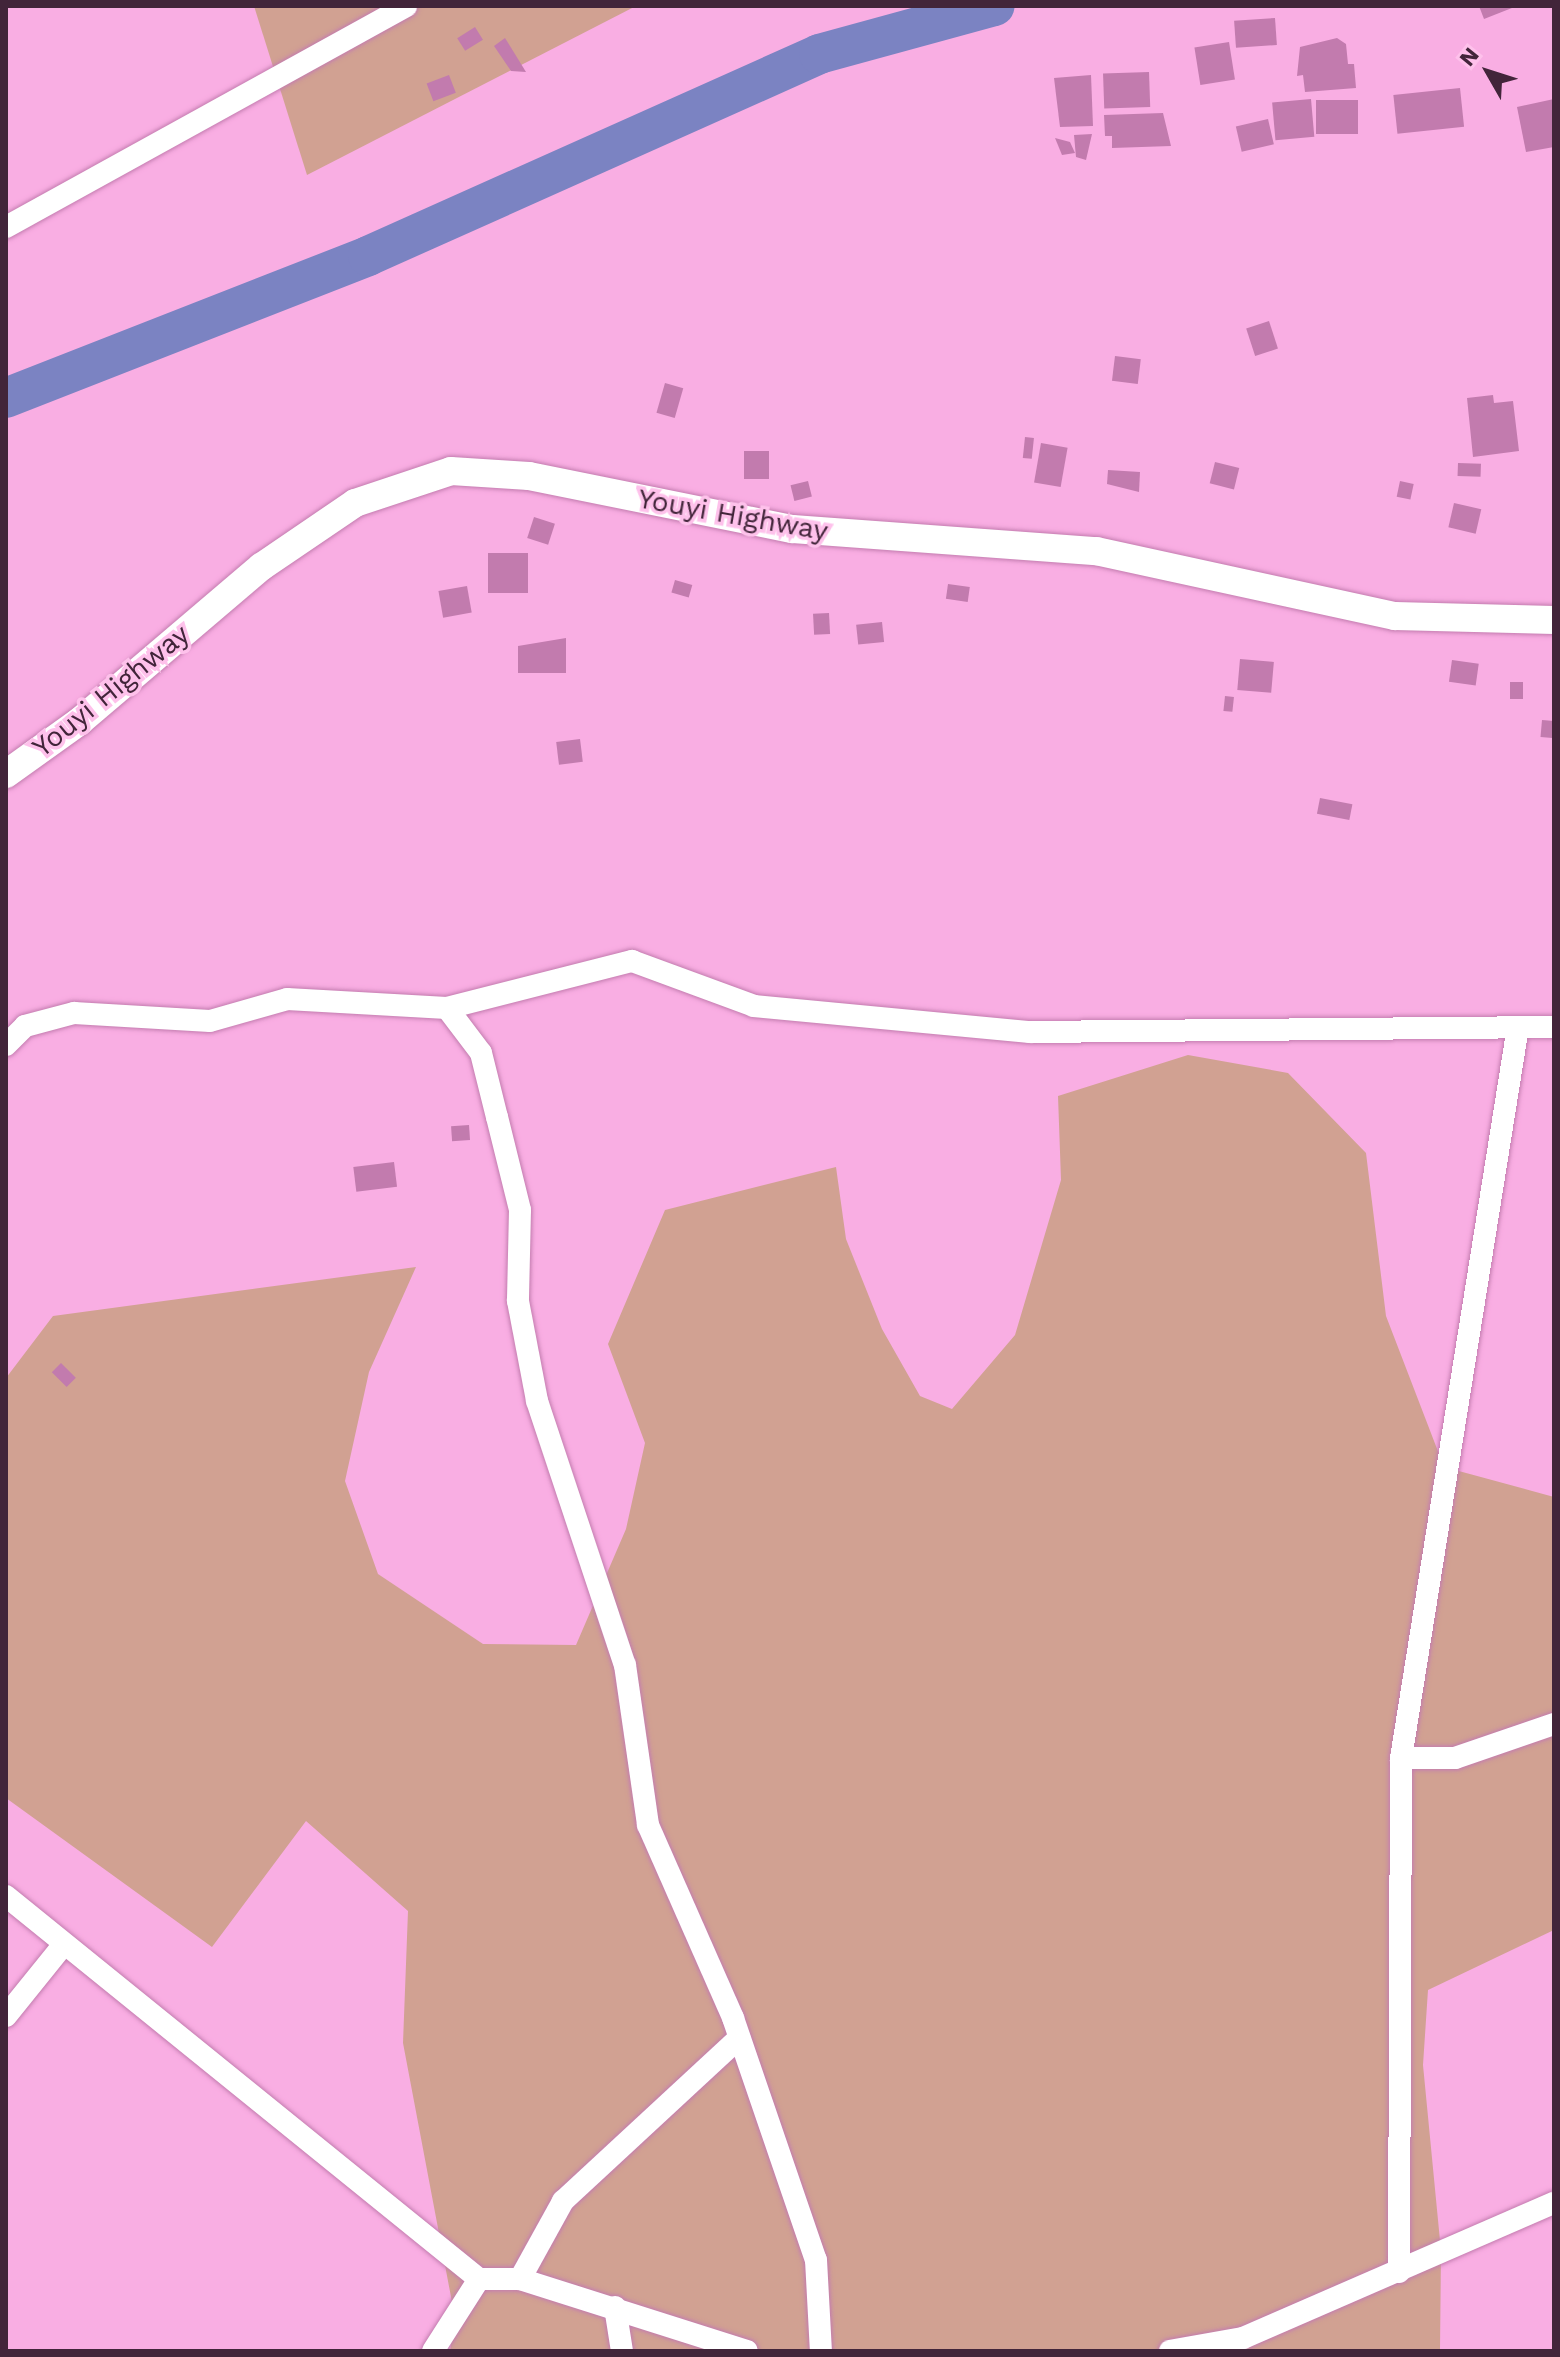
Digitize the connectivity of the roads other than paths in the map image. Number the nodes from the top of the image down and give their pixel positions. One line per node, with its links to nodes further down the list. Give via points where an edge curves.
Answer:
1 (406, 6): 2 (street)
2 (6, 227)
3 (1554, 620): 4 (main road, Youyi Highway, via 1395,616 1096,551 793,529 529,476 451,471 355,503 308,535)
4 (6, 774)
5 (447, 1008): 6 (street, via 632,961 754,1006 1030,1032); 8 (street, via 287,999 210,1021 74,1013 25,1026); 14 (street, via 481,1053 520,1210 518,1301 537,1401 625,1665 648,1825)
6 (1518, 1027): 7 (street); 10 (street)
7 (1554, 1027)
8 (6, 1045)
9 (1554, 1724): 10 (street, via 1455,1758)
10 (1401, 1758): 16 (street)
11 (6, 1896): 12 (street)
12 (64, 1944): 13 (street); 17 (street)
13 (6, 2016)
14 (739, 2038): 18 (street, via 563,2201); 23 (street, via 816,2260)
15 (1554, 2203): 16 (street)
16 (1399, 2272): 24 (street, via 1243,2338)
17 (479, 2279): 18 (street); 20 (street)
18 (520, 2279): 19 (street)
19 (615, 2307): 21 (street); 22 (street)
20 (433, 2351)
21 (622, 2351)
22 (747, 2351)
23 (821, 2351)
24 (1170, 2351)

